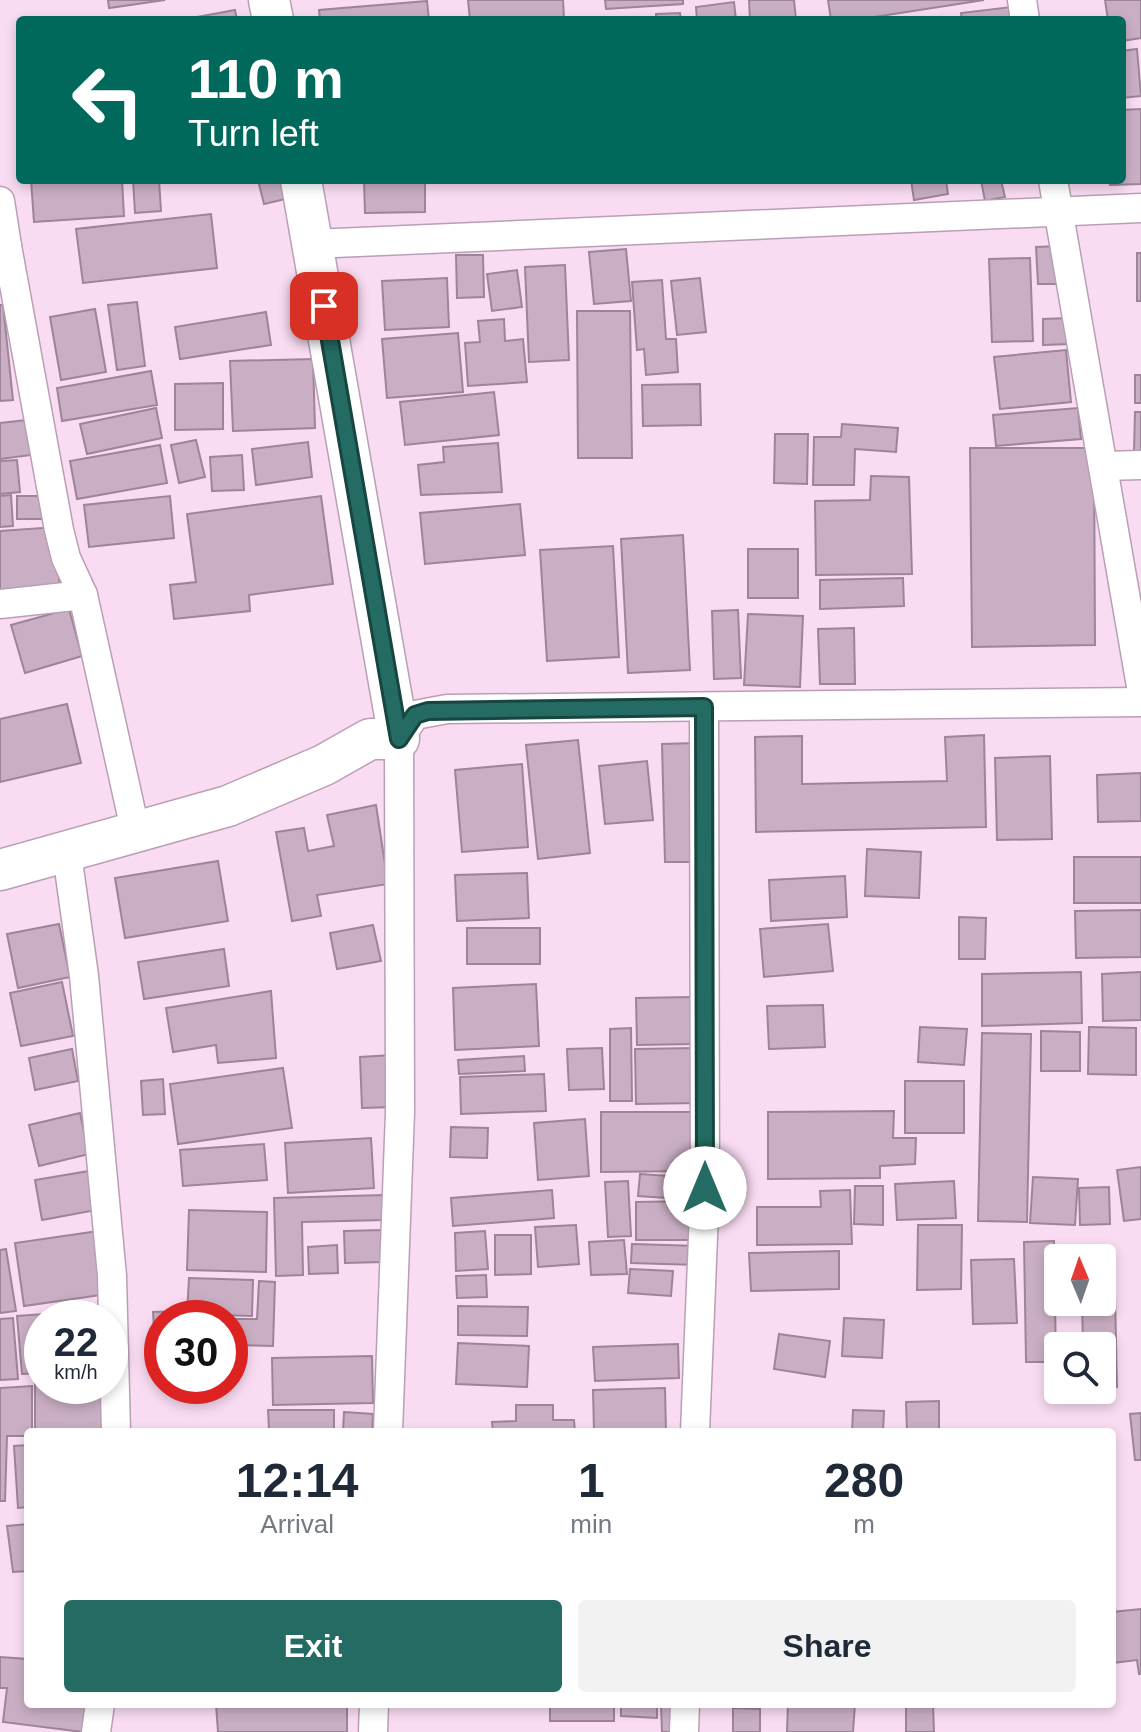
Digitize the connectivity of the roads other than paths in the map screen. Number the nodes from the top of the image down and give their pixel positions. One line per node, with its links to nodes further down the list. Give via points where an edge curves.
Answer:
1 (302, 184): 6 (street)
2 (1054, 184): 5 (street)
3 (0, 201): 7 (street)
4 (1141, 208): 5 (street)
5 (1058, 212): 6 (street); 9 (street)
6 (312, 244): 15 (street)
7 (4, 247): 10 (street, via 59,530)
8 (1141, 465): 9 (street)
9 (1103, 466): 12 (street)
10 (83, 595): 11 (street); 16 (street)
11 (0, 604)
12 (1141, 686)
13 (1141, 702): 14 (street)
14 (704, 707): 15 (street, via 428,711 415,715); 21 (street, via 705,1188)
15 (399, 739): 16 (street, via 370,739 241,801); 20 (street, via 400,1112)
16 (136, 834): 17 (street)
17 (67, 854): 18 (street); 19 (street, via 112,1276)
18 (0, 870)
19 (116, 1428)
20 (388, 1428)
21 (695, 1428)
22 (99, 1708): 25 (street)
23 (374, 1708): 26 (street)
24 (685, 1708): 27 (street)
25 (96, 1732)
26 (373, 1732)
27 (684, 1732)

